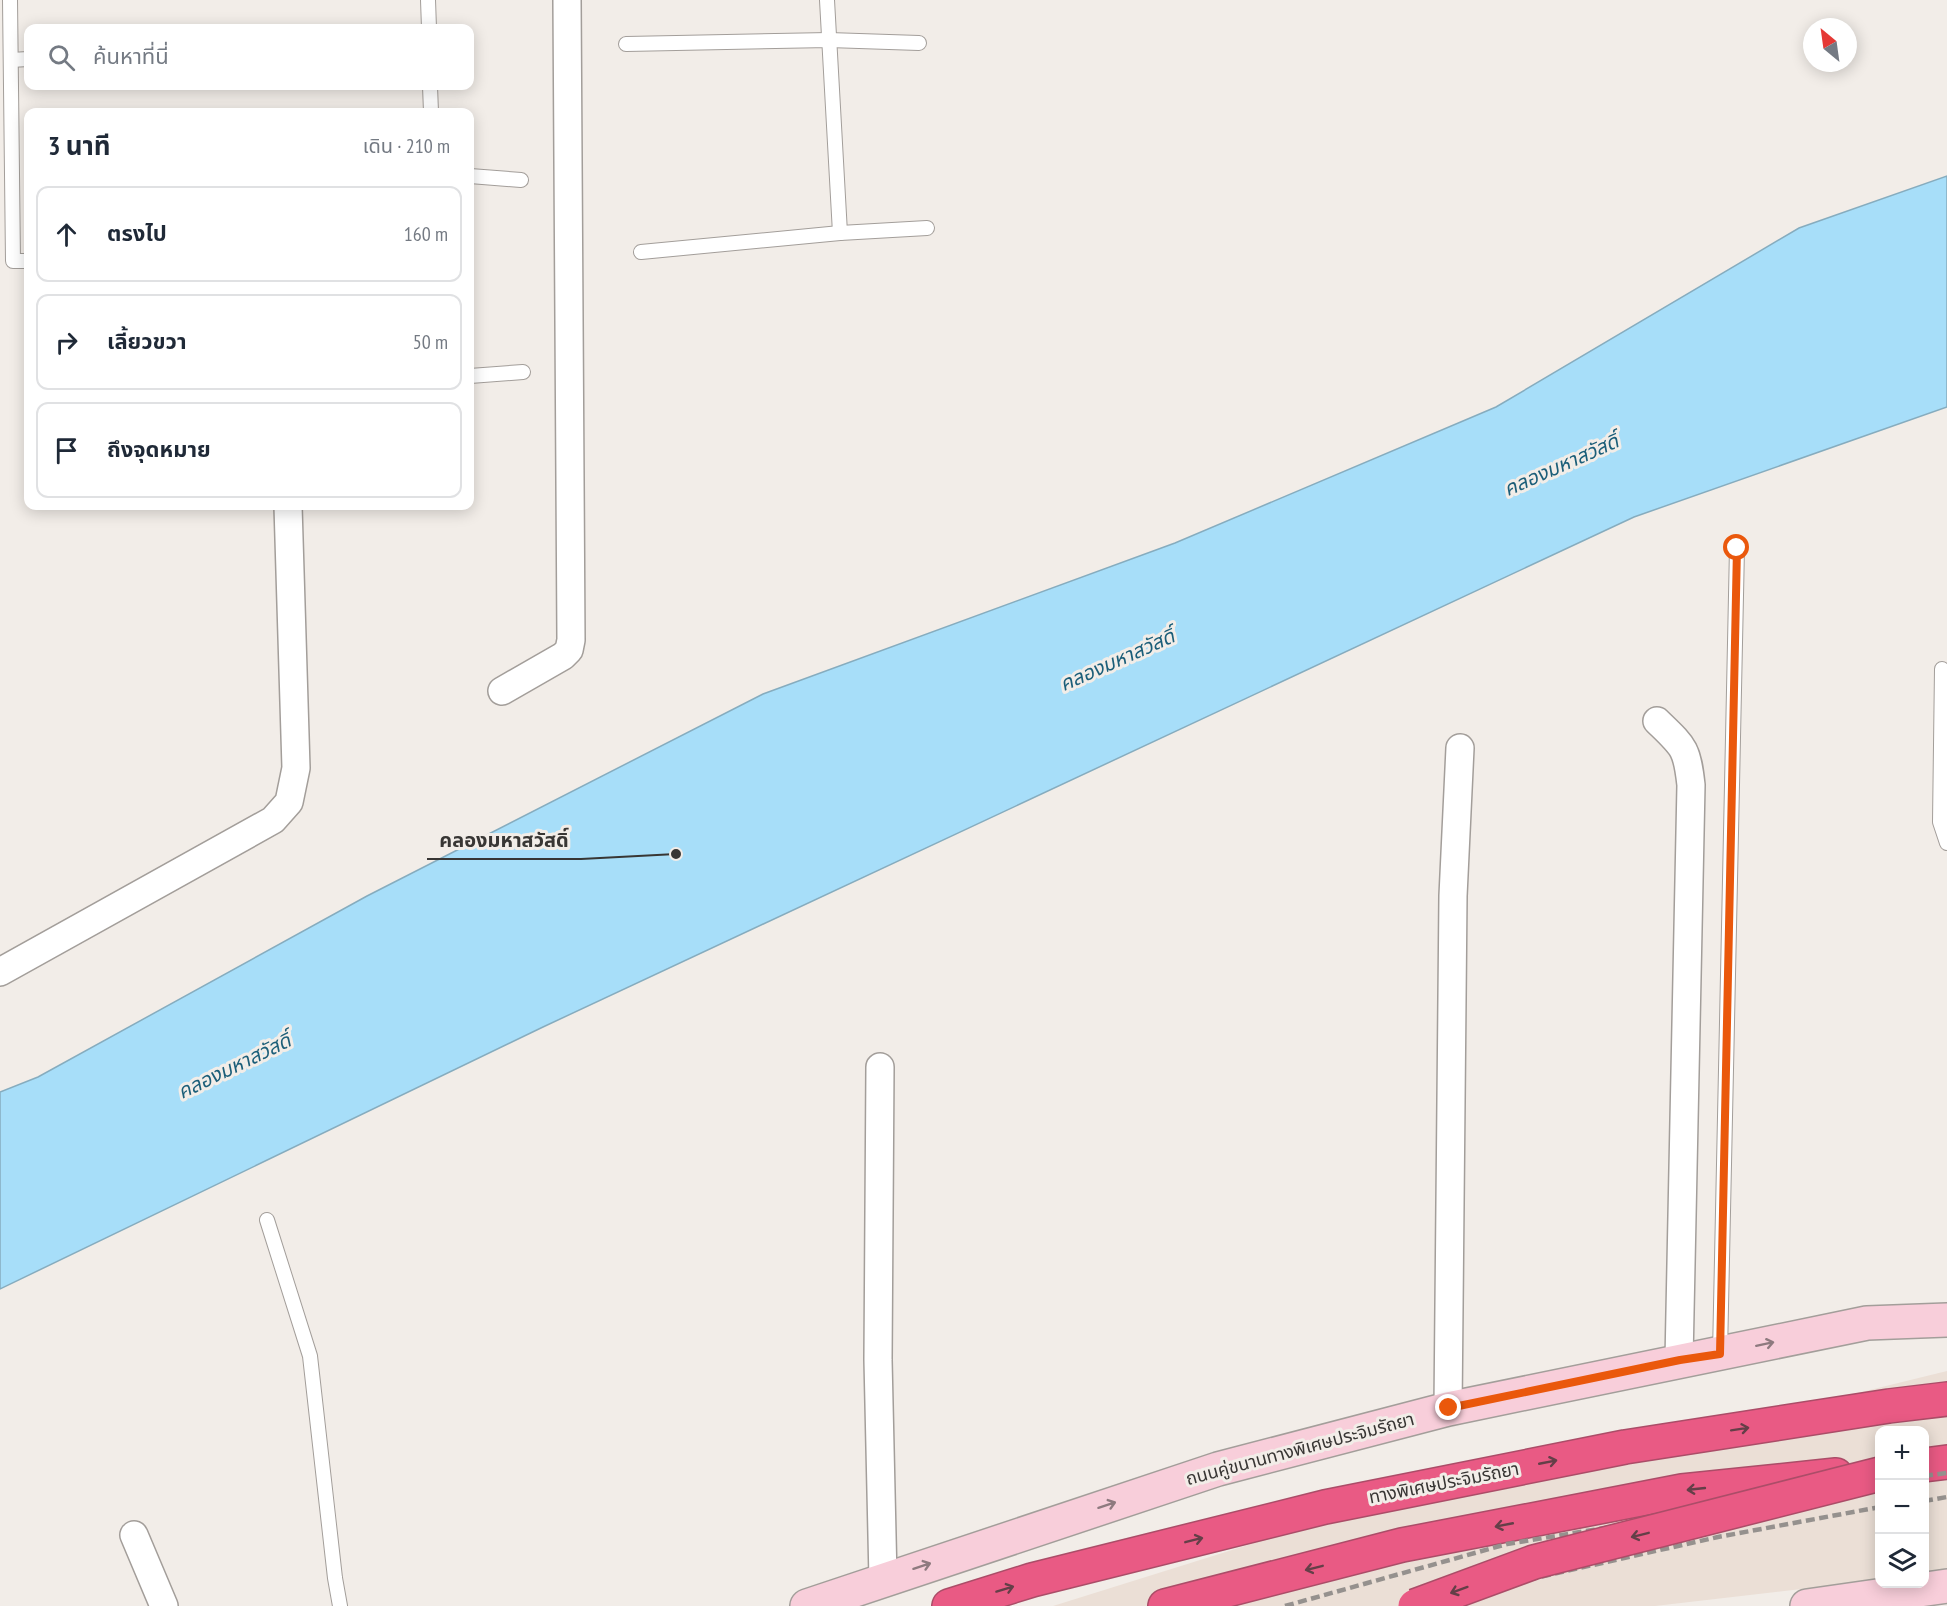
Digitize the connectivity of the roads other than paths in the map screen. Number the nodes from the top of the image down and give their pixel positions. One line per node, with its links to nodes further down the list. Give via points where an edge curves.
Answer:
1 (10, 0): 10 (lane)
2 (428, 0): 5 (lane)
3 (567, 0): 24 (street, via 571,640 562,656)
4 (826, 0): 6 (lane)
5 (429, 24)
6 (829, 40): 7 (lane); 8 (lane); 16 (lane)
7 (919, 43)
8 (626, 44)
9 (24, 59): 10 (lane)
10 (11, 60): 18 (lane, via 13,261)
11 (430, 90): 12 (lane)
12 (431, 108)
13 (474, 176): 14 (lane)
14 (521, 180)
15 (927, 228): 16 (lane)
16 (840, 233): 17 (lane)
17 (641, 252)
18 (24, 261)
19 (523, 372): 20 (lane)
20 (474, 376)
21 (288, 510): 28 (street, via 296,768 289,802 273,820)
22 (1737, 548): 32 (lane)
23 (1942, 669): 27 (lane, via 1940,822)
24 (502, 691)
25 (1657, 721): 33 (street, via 1688,757 1691,785)
26 (1460, 748): 35 (street, via 1453,896)
27 (1947, 843)
28 (0, 972)
29 (880, 1067): 41 (street, via 878,1360)
30 (267, 1220): 44 (lane, via 310,1356)
31 (1947, 1320): 32 (main road, ถนนคู่ขนานทางพิเศษประจิมรัถยา, one-way to 31, via 1867,1323)
32 (1720, 1354): 33 (main road, ถนนคู่ขนานทางพิเศษประจิมรัถยา)
33 (1680, 1360): 35 (main road, ถนนคู่ขนานทางพิเศษประจิมรัถยา)
34 (1947, 1399): 46 (highway, ทางพิเศษประจิมรัถยา, one-way to 34, via 1324,1507 1625,1447)
35 (1449, 1408): 41 (main road, ถนนคู่ขนานทางพิเศษประจิมรัถยา, one-way to 35, via 1218,1469)
36 (1947, 1462): 37 (highway)
37 (1929, 1464)
38 (1875, 1472): 47 (highway, one-way to 47, via 1682,1491 1402,1545)
39 (1875, 1473): 48 (highway, one-way to 48, bridge, via 1534,1562)
40 (134, 1535): 43 (street)
41 (883, 1579): 45 (main road, ถนนคู่ขนานทางพิเศษประจิมรัถยา)
42 (1947, 1586): 49 (main road)
43 (164, 1606)
44 (340, 1606)
45 (807, 1606)
46 (949, 1606)
47 (1165, 1606)
48 (1415, 1606)
49 (1807, 1606)

